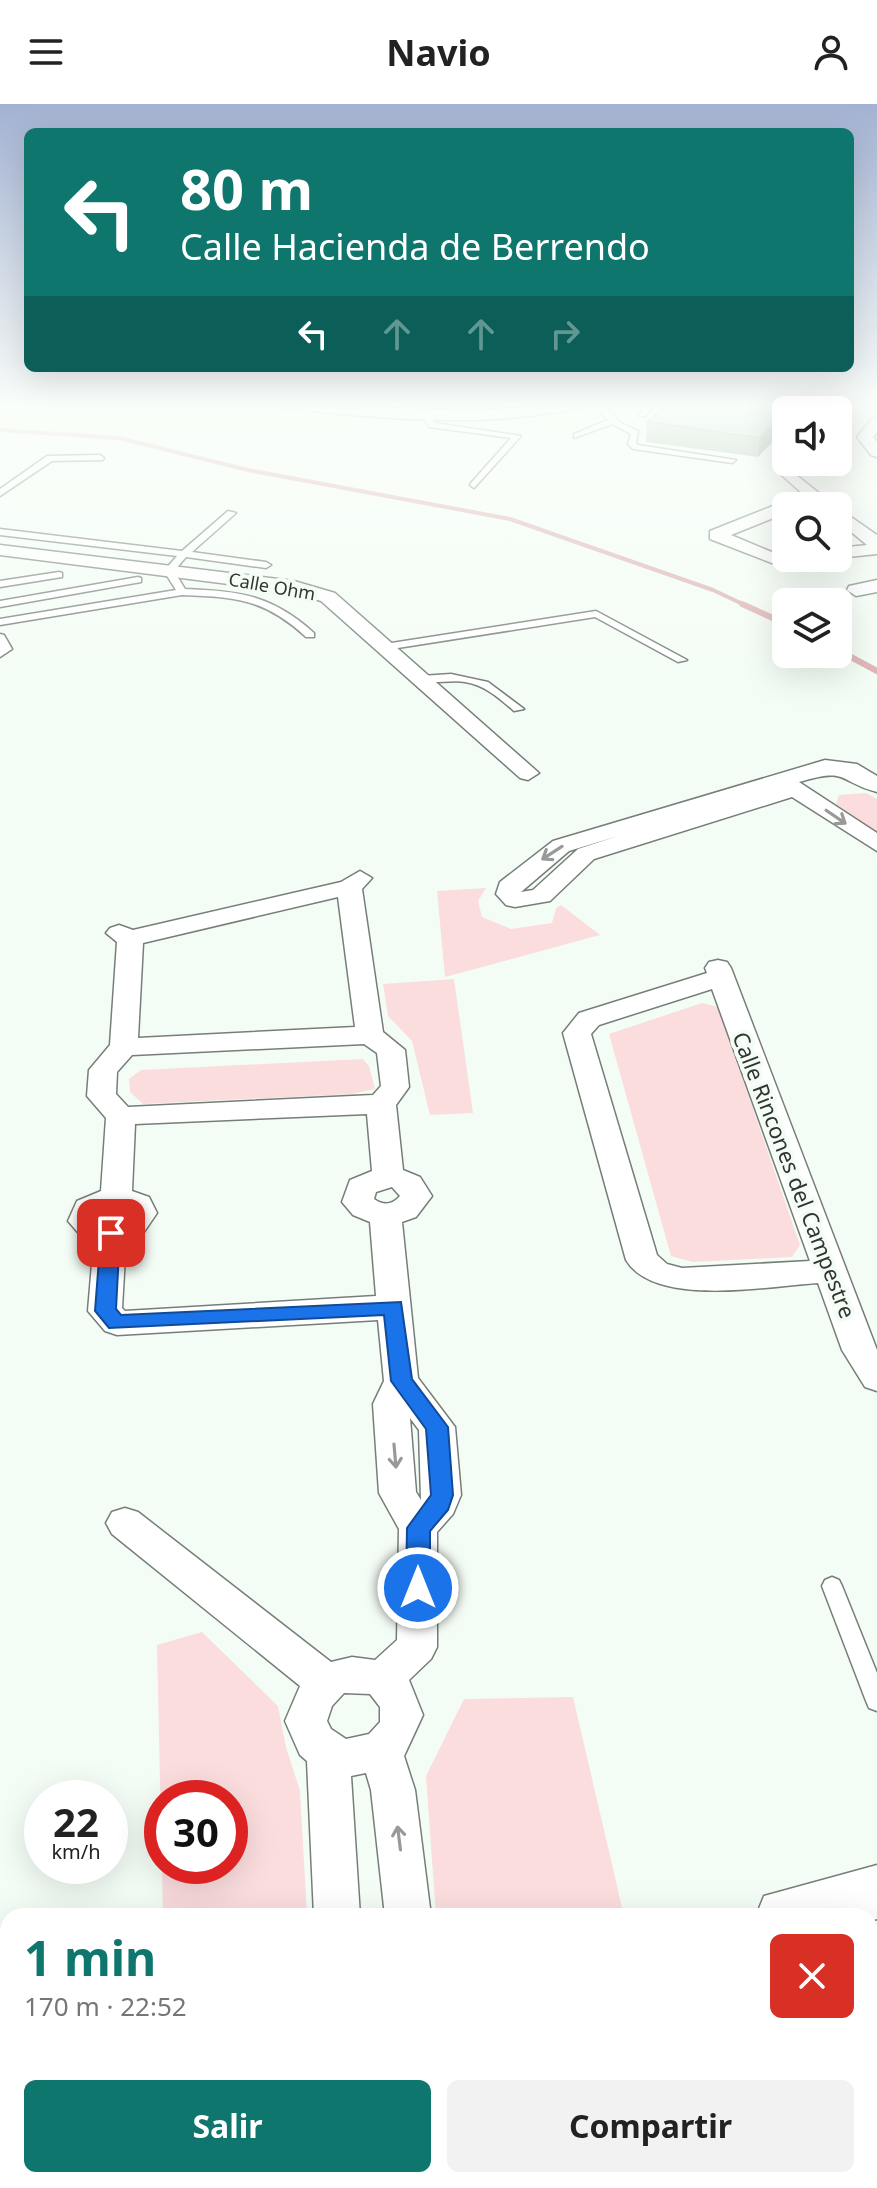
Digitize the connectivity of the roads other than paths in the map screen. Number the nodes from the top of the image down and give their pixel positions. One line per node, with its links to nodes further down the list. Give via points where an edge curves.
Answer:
1 (231, 513): 8 (lane)
2 (772, 517): 9 (street, via 716,535)
3 (852, 525): 5 (street)
4 (0, 532): 8 (lane)
5 (877, 547): 7 (street)
6 (0, 550): 11 (street, Calle Ohm)
7 (852, 551)
8 (184, 554): 10 (lane); 11 (lane)
9 (772, 558)
10 (266, 565)
11 (169, 571): 18 (lane); 25 (street, Calle Ohm, via 317,593)
12 (59, 575): 13 (lane)
13 (18, 577): 15 (lane); 19 (lane)
14 (138, 580): 19 (lane)
15 (0, 584)
16 (877, 586): 17 (street)
17 (856, 590)
18 (182, 592): 21 (lane); 23 (lane, via 255,597 288,612)
19 (33, 598): 20 (lane); 21 (lane)
20 (0, 604)
21 (46, 616): 22 (lane)
22 (0, 622)
23 (310, 635)
24 (0, 637): 26 (lane, via 7,649)
25 (385, 647): 27 (lane, via 593,614); 28 (street, Calle Ohm)
26 (0, 654)
27 (682, 660)
28 (421, 679): 29 (lane, via 480,680); 30 (street, Calle Ohm)
29 (518, 709)
30 (528, 773)
31 (788, 785): 32 (street, via 840,766); 33 (street); 34 (street, one-way to 34)
32 (877, 785)
33 (642, 828): 33 (street, one-way to 33, via 561,846 509,887 508,894 515,900 535,898 586,854)
34 (877, 844)
35 (370, 1035): 36 (street); 36 (street, via 354,882 124,936); 37 (street, via 391,1050 395,1087)
36 (124, 1047): 38 (street, via 103,1070 101,1096)
37 (381, 1104): 38 (street); 40 (street, via 388,1177 370,1181 358,1193 363,1208 385,1214)
38 (121, 1116): 40 (street, via 116,1196 95,1202 84,1214 92,1229 111,1233 105,1311 117,1323)
39 (830, 1271): 39 (street, Calle Rincones del Campestre, via 682,1279 656,1273 642,1260 577,1033 589,1019 719,973); 41 (street, Calle Rincones del Campestre, via 859,1350)
40 (394, 1307): 44 (street, via 401,1381 391,1404 398,1493 418,1528 417,1647)
41 (877, 1378)
42 (125, 1523): 45 (street)
43 (832, 1586): 46 (lane)
44 (382, 1679): 45 (street, via 355,1672); 47 (street, via 398,1693 403,1724 396,1739)
45 (326, 1682): 48 (street, via 315,1691 306,1721 315,1742)
46 (877, 1701)
47 (381, 1751): 48 (street, via 346,1758); 51 (street, one-way to 47, via 393,1790)
48 (328, 1752): 50 (street)
49 (877, 1892): 52 (street)
50 (337, 1908)
51 (407, 1908)
52 (816, 1908)

